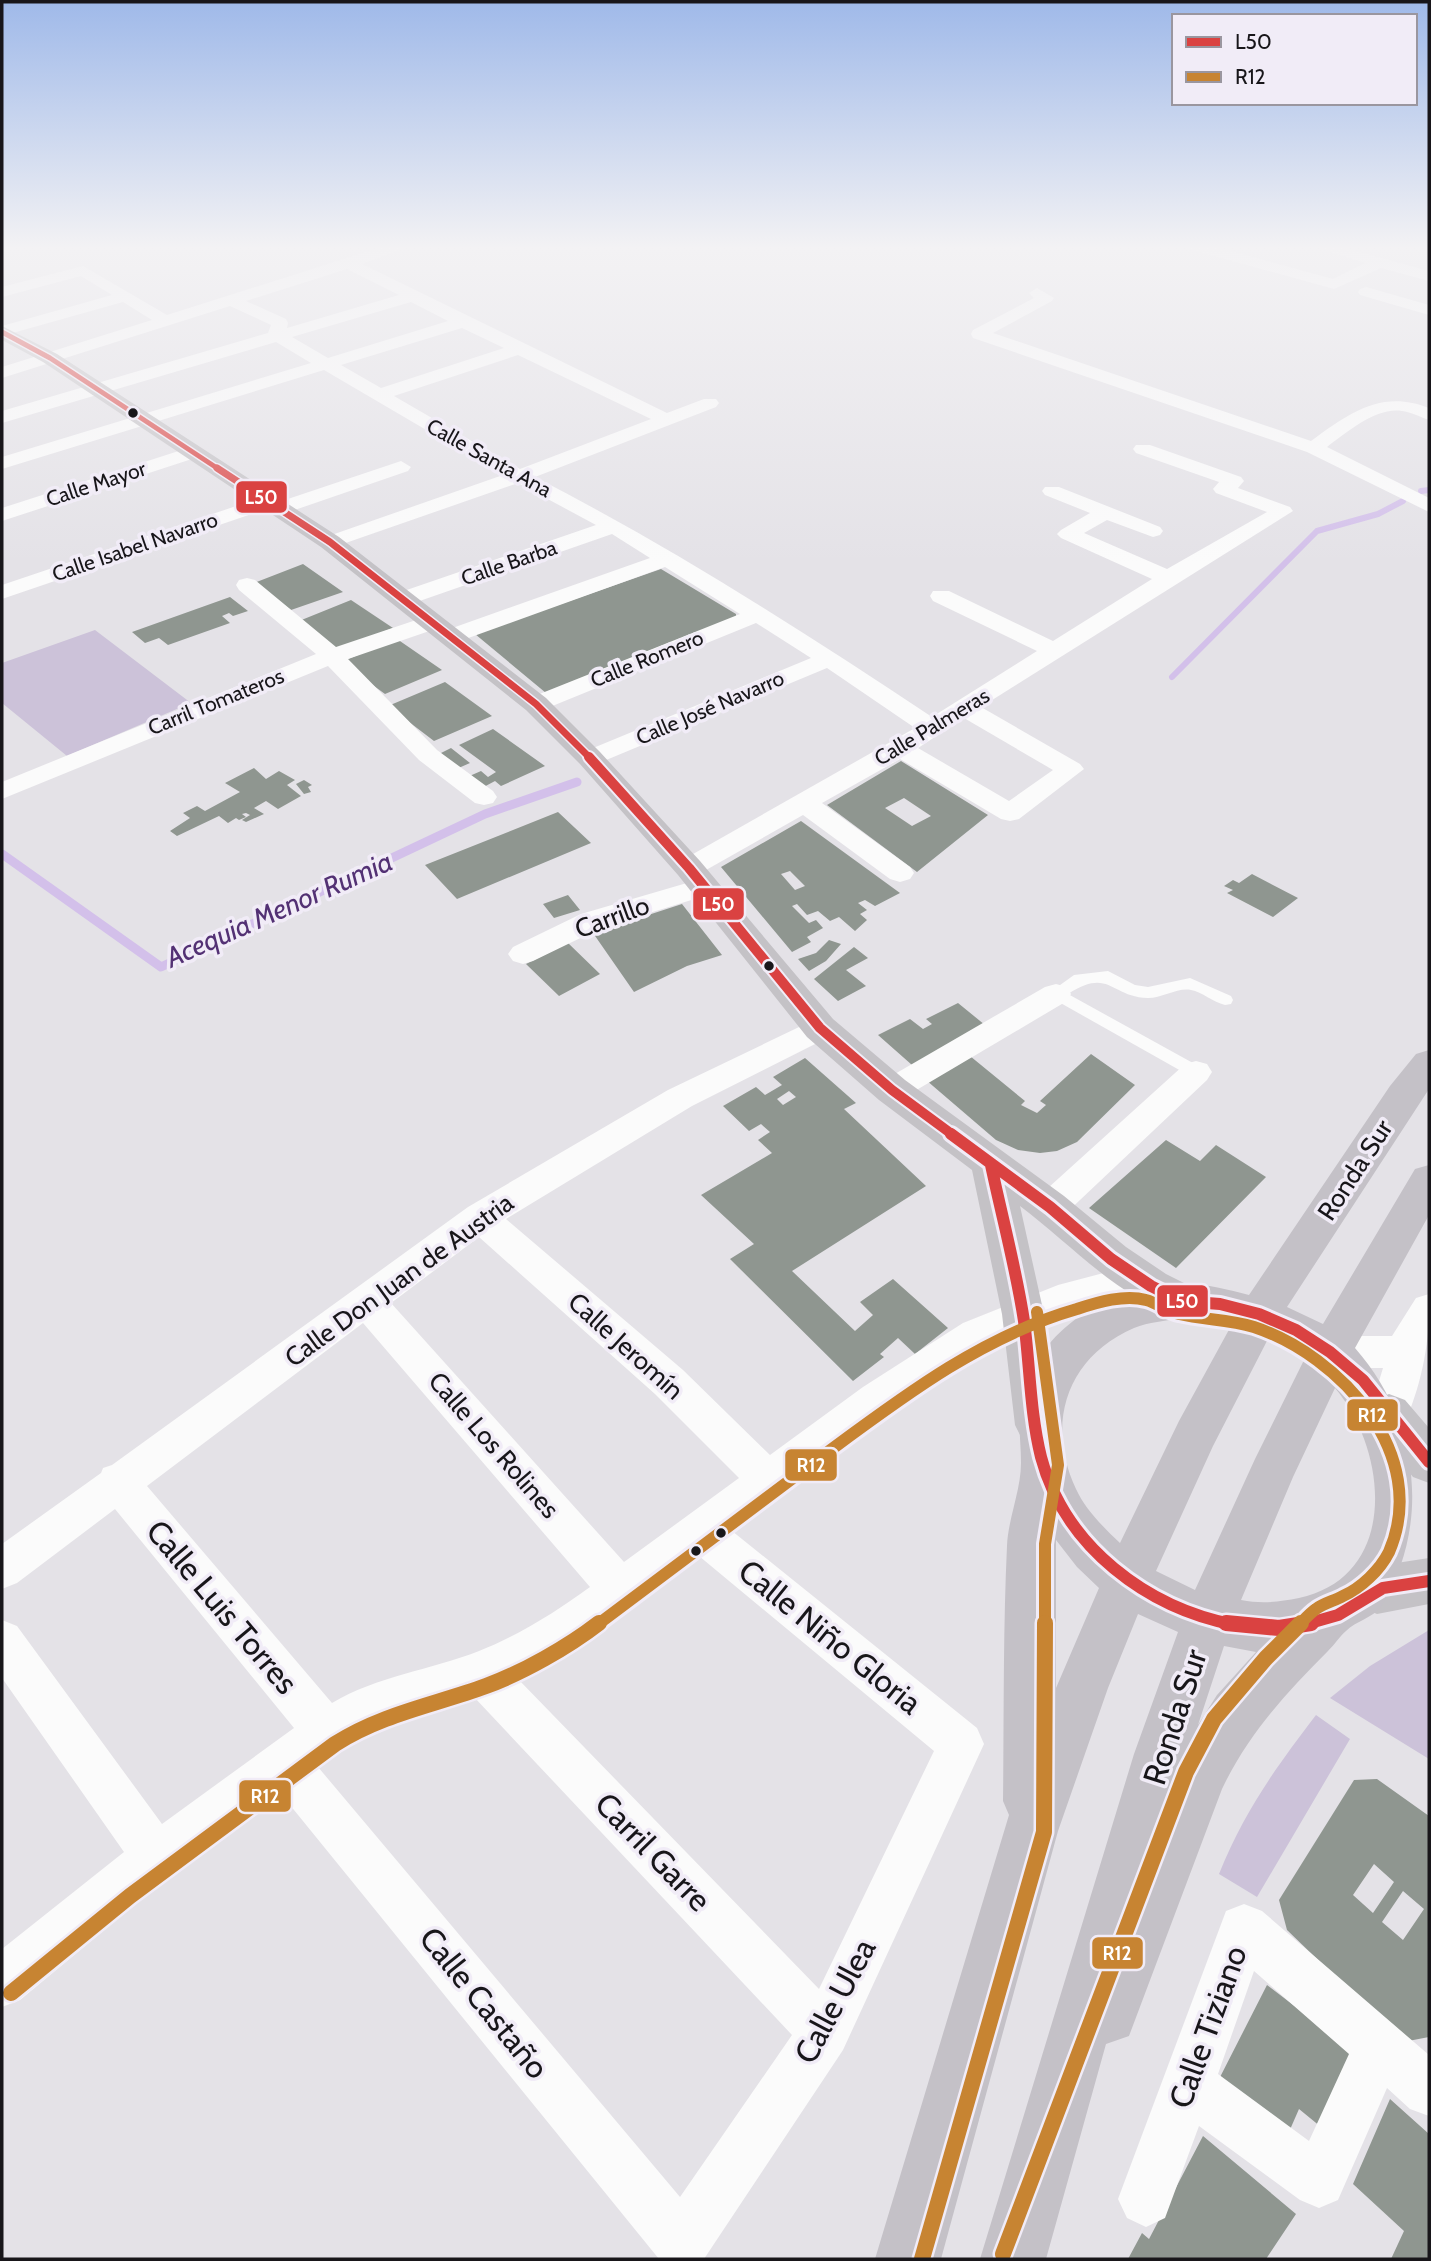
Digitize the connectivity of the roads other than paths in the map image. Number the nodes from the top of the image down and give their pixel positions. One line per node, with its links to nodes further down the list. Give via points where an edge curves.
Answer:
1 (38, 352): 9 (main road)
2 (70, 352): 9 (street)
3 (221, 352): 12 (street)
4 (304, 352): 10 (street, Calle Santa Ana)
5 (362, 352): 10 (street)
6 (511, 352): 13 (street)
7 (524, 352): 18 (street)
8 (1030, 352): 19 (street)
9 (50, 358): 11 (street); 12 (main road)
10 (323, 363): 13 (street, Calle Santa Ana); 17 (street)
11 (2, 373)
12 (95, 389): 16 (street); 17 (main road)
13 (379, 395): 24 (street, Calle Santa Ana)
14 (710, 403): 18 (street)
15 (1429, 414): 19 (street, via 1389,405)
16 (2, 417)
17 (142, 420): 21 (main road); 22 (street)
18 (667, 420): 24 (street)
19 (1314, 448): 27 (street)
20 (1143, 450): 34 (street, Calle Palmeras, via 1234,481 1223,489 1283,511)
21 (191, 453): 26 (main road); 29 (street, Calle Mayor)
22 (2, 463)
23 (401, 467): 26 (street, Calle Isabel Navarro)
24 (519, 476): 30 (street, Calle Santa Ana); 32 (street)
25 (1052, 491): 28 (street)
26 (273, 506): 32 (main road); 36 (street, Calle Isabel Navarro)
27 (1429, 506)
28 (1105, 513): 31 (street); 34 (street, via 1068,534)
29 (2, 515)
30 (614, 526): 33 (street, Calle Santa Ana); 38 (street, Calle Barba)
31 (1153, 531)
32 (330, 542): 38 (main road)
33 (667, 559): 39 (street, Calle Santa Ana); 40 (street, Carril Tomateros)
34 (1168, 578): 41 (street, Calle Palmeras)
35 (247, 585): 42 (street)
36 (2, 592)
37 (941, 596): 41 (street)
38 (403, 599): 40 (main road)
39 (759, 614): 43 (street, Calle Santa Ana); 44 (street, Calle Romero)
40 (443, 629): 42 (street, Carril Tomateros); 44 (main road)
41 (1054, 650): 45 (street, Calle Palmeras)
42 (332, 656): 49 (street, Carril Tomateros); 50 (street, via 428,755)
43 (829, 659): 46 (street, Calle Santa Ana); 48 (street, Calle José Navarro)
44 (536, 704): 48 (main road)
45 (965, 708): 46 (street, Calle Palmeras); 47 (street, via 1071,769 1010,813)
46 (932, 728): 47 (street, Calle Palmeras)
47 (900, 748): 51 (street, Calle Palmeras)
48 (590, 758): 53 (main road)
49 (2, 791)
50 (484, 797)
51 (804, 803): 52 (street); 53 (street, Calle Palmeras)
52 (900, 873)
53 (696, 877): 54 (street, Carrillo); 57 (main road)
54 (523, 954)
55 (1053, 996): 56 (lane, via 1080,979 1108,976 1130,991 1160,993 1189,983); 59 (lane); 60 (street)
56 (1225, 1000)
57 (820, 1028): 60 (main road); 64 (street, Calle Don Juan de Austria, via 680,1098)
58 (1429, 1063): 69 (main road, Ronda Sur)
59 (1196, 1072): 63 (street)
60 (892, 1090): 61 (main road)
61 (991, 1165): 63 (main road); 68 (main road)
62 (1429, 1180): 71 (main road, Ronda Sur)
63 (1050, 1208): 65 (main road, via 1089,1243)
64 (480, 1217): 66 (street, Calle Don Juan de Austria); 75 (street, Calle Jeromín, via 668,1382)
65 (1166, 1294): 68 (street, via 1135,1284 1107,1287); 69 (main road, Ronda Sur); 73 (main road, Ronda Sur, via 1106,1320 1064,1354 1042,1404)
66 (367, 1302): 76 (street, Calle Don Juan de Austria); 81 (street, Calle Los Rolines)
67 (1429, 1309): 70 (street)
68 (1023, 1314): 73 (main road); 75 (street, via 976,1334)
69 (1259, 1314): 71 (main road, Ronda Sur); 79 (main road, Ronda Sur, via 1195,1435)
70 (1408, 1347): 71 (street, via 1396,1352); 72 (street)
71 (1330, 1352): 72 (main road, Ronda Sur, via 1363,1380); 83 (main road, Ronda Sur)
72 (1389, 1414): 74 (main road); 82 (main road, Ronda Sur, via 1406,1451 1415,1488 1413,1526 1400,1561)
73 (1042, 1449): 79 (main road, Ronda Sur, via 1062,1509 1093,1550); 90 (main road, via 1031,1543)
74 (1429, 1462)
75 (767, 1479): 77 (street)
76 (117, 1481): 78 (street, Calle Don Juan de Austria); 87 (street, Calle Luis Torres)
77 (699, 1530): 81 (street); 88 (street, Calle Niño Gloria)
78 (2, 1569)
79 (1127, 1580): 83 (main road, Ronda Sur, via 1166,1604); 90 (main road, Ronda Sur)
80 (1429, 1581): 82 (main road)
81 (620, 1589): 86 (street, via 544,1642)
82 (1377, 1590): 84 (main road, Ronda Sur)
83 (1208, 1619): 84 (main road, Ronda Sur, via 1269,1628); 100 (main road, Ronda Sur, via 1161,1754)
84 (1324, 1620): 100 (main road, via 1226,1727 1199,1777)
85 (2, 1641): 91 (street)
86 (481, 1673): 87 (street, via 395,1699); 93 (street, Carril Garre)
87 (327, 1732): 89 (street)
88 (961, 1744): 93 (street, Calle Ulea)
89 (285, 1763): 91 (street); 98 (street, Calle Castaño)
90 (1030, 1831): 99 (main road, Ronda Sur)
91 (157, 1857): 92 (street)
92 (2, 1982)
93 (825, 2032): 98 (street, Calle Ulea)
94 (1380, 2047): 95 (street, via 1319,2181); 95 (street, Calle Tiziano, via 1244,1929); 96 (street, Calle Tiziano)
95 (1187, 2084): 97 (street, Calle Tiziano)
96 (1429, 2090)
97 (1146, 2199)
98 (682, 2244)
99 (908, 2259)
100 (1015, 2259)

